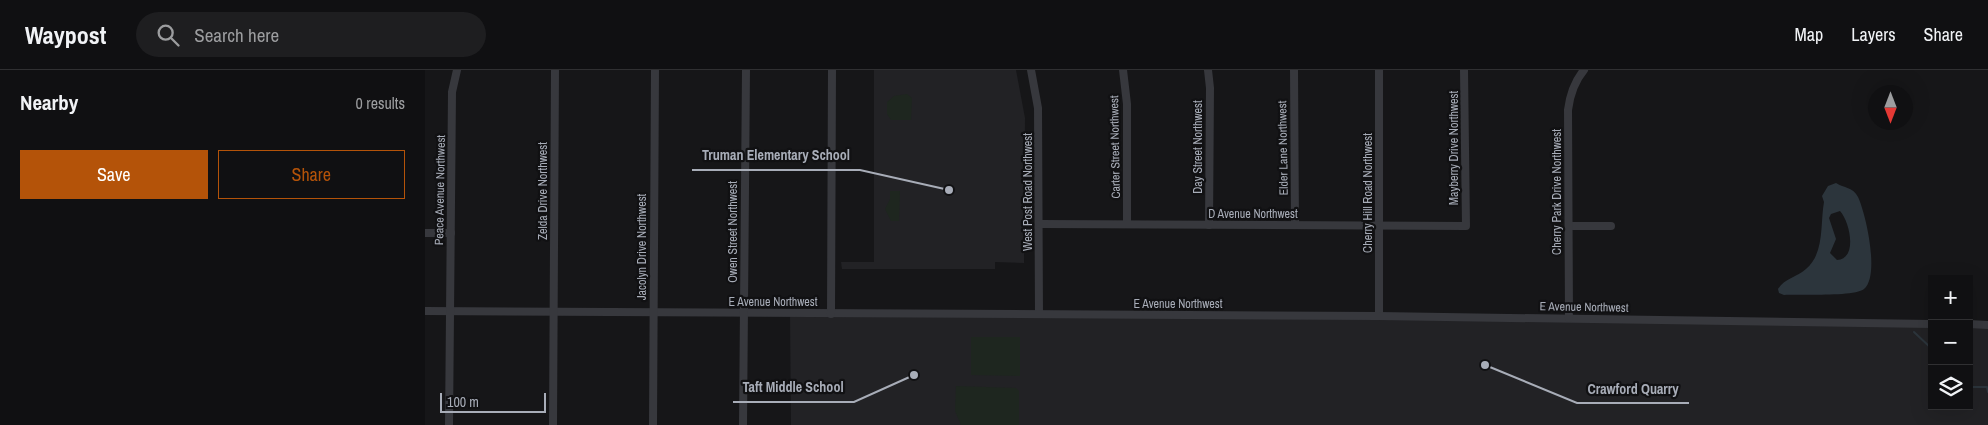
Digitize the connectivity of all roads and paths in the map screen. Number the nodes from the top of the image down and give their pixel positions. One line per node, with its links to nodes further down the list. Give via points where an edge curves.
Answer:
1 (457, 70): 22 (street, Peace Avenue Northwest, via 452,92)
2 (555, 70): 25 (street, Zelda Drive Northwest)
3 (655, 70): 26 (street, Jacolyn Drive Northwest)
4 (745, 70): 27 (street, Owen Street Northwest)
5 (832, 70): 28 (street)
6 (1031, 70): 13 (street, West Post Road Northwest, via 1038,108)
7 (1123, 70): 14 (street, Carter Street Northwest, via 1127,104)
8 (1208, 70): 15 (street, Day Street Northwest)
9 (1294, 70): 16 (street, Elder Lane Northwest)
10 (1379, 70): 17 (street, Cherry Hill Road Northwest)
11 (1464, 70): 18 (street, Mayberry Drive Northwest)
12 (1584, 70): 19 (street, Cherry Park Drive Northwest, via 1569,96)
13 (1040, 224): 14 (street, D Avenue Northwest); 29 (street, West Post Road Northwest)
14 (1127, 224): 15 (street, D Avenue Northwest)
15 (1209, 225): 16 (street, D Avenue Northwest)
16 (1295, 225): 17 (street, D Avenue Northwest)
17 (1379, 226): 18 (street, D Avenue Northwest); 30 (street, Cherry Hill Road Northwest)
18 (1466, 226)
19 (1569, 226): 20 (street); 31 (street, Cherry Park Drive Northwest)
20 (1611, 226)
21 (425, 233): 22 (street)
22 (451, 233): 24 (street, Peace Avenue Northwest)
23 (425, 311): 24 (street, E Avenue Northwest)
24 (450, 311): 25 (street, E Avenue Northwest); 35 (street, Peace Avenue Northwest)
25 (553, 313): 26 (street, E Avenue Northwest); 36 (street, Zelda Drive Northwest)
26 (653, 313): 27 (street, E Avenue Northwest); 37 (street, Jacolyn Drive Northwest)
27 (744, 313): 28 (street, E Avenue Northwest); 38 (street, Owen Street Northwest)
28 (831, 314): 29 (street, E Avenue Northwest)
29 (1039, 314): 30 (street, E Avenue Northwest)
30 (1379, 316): 31 (street, E Avenue Northwest)
31 (1569, 318): 32 (street, E Avenue Northwest)
32 (1928, 324)
33 (1973, 324): 34 (street)
34 (1988, 325)
35 (449, 425)
36 (553, 425)
37 (653, 425)
38 (743, 425)

